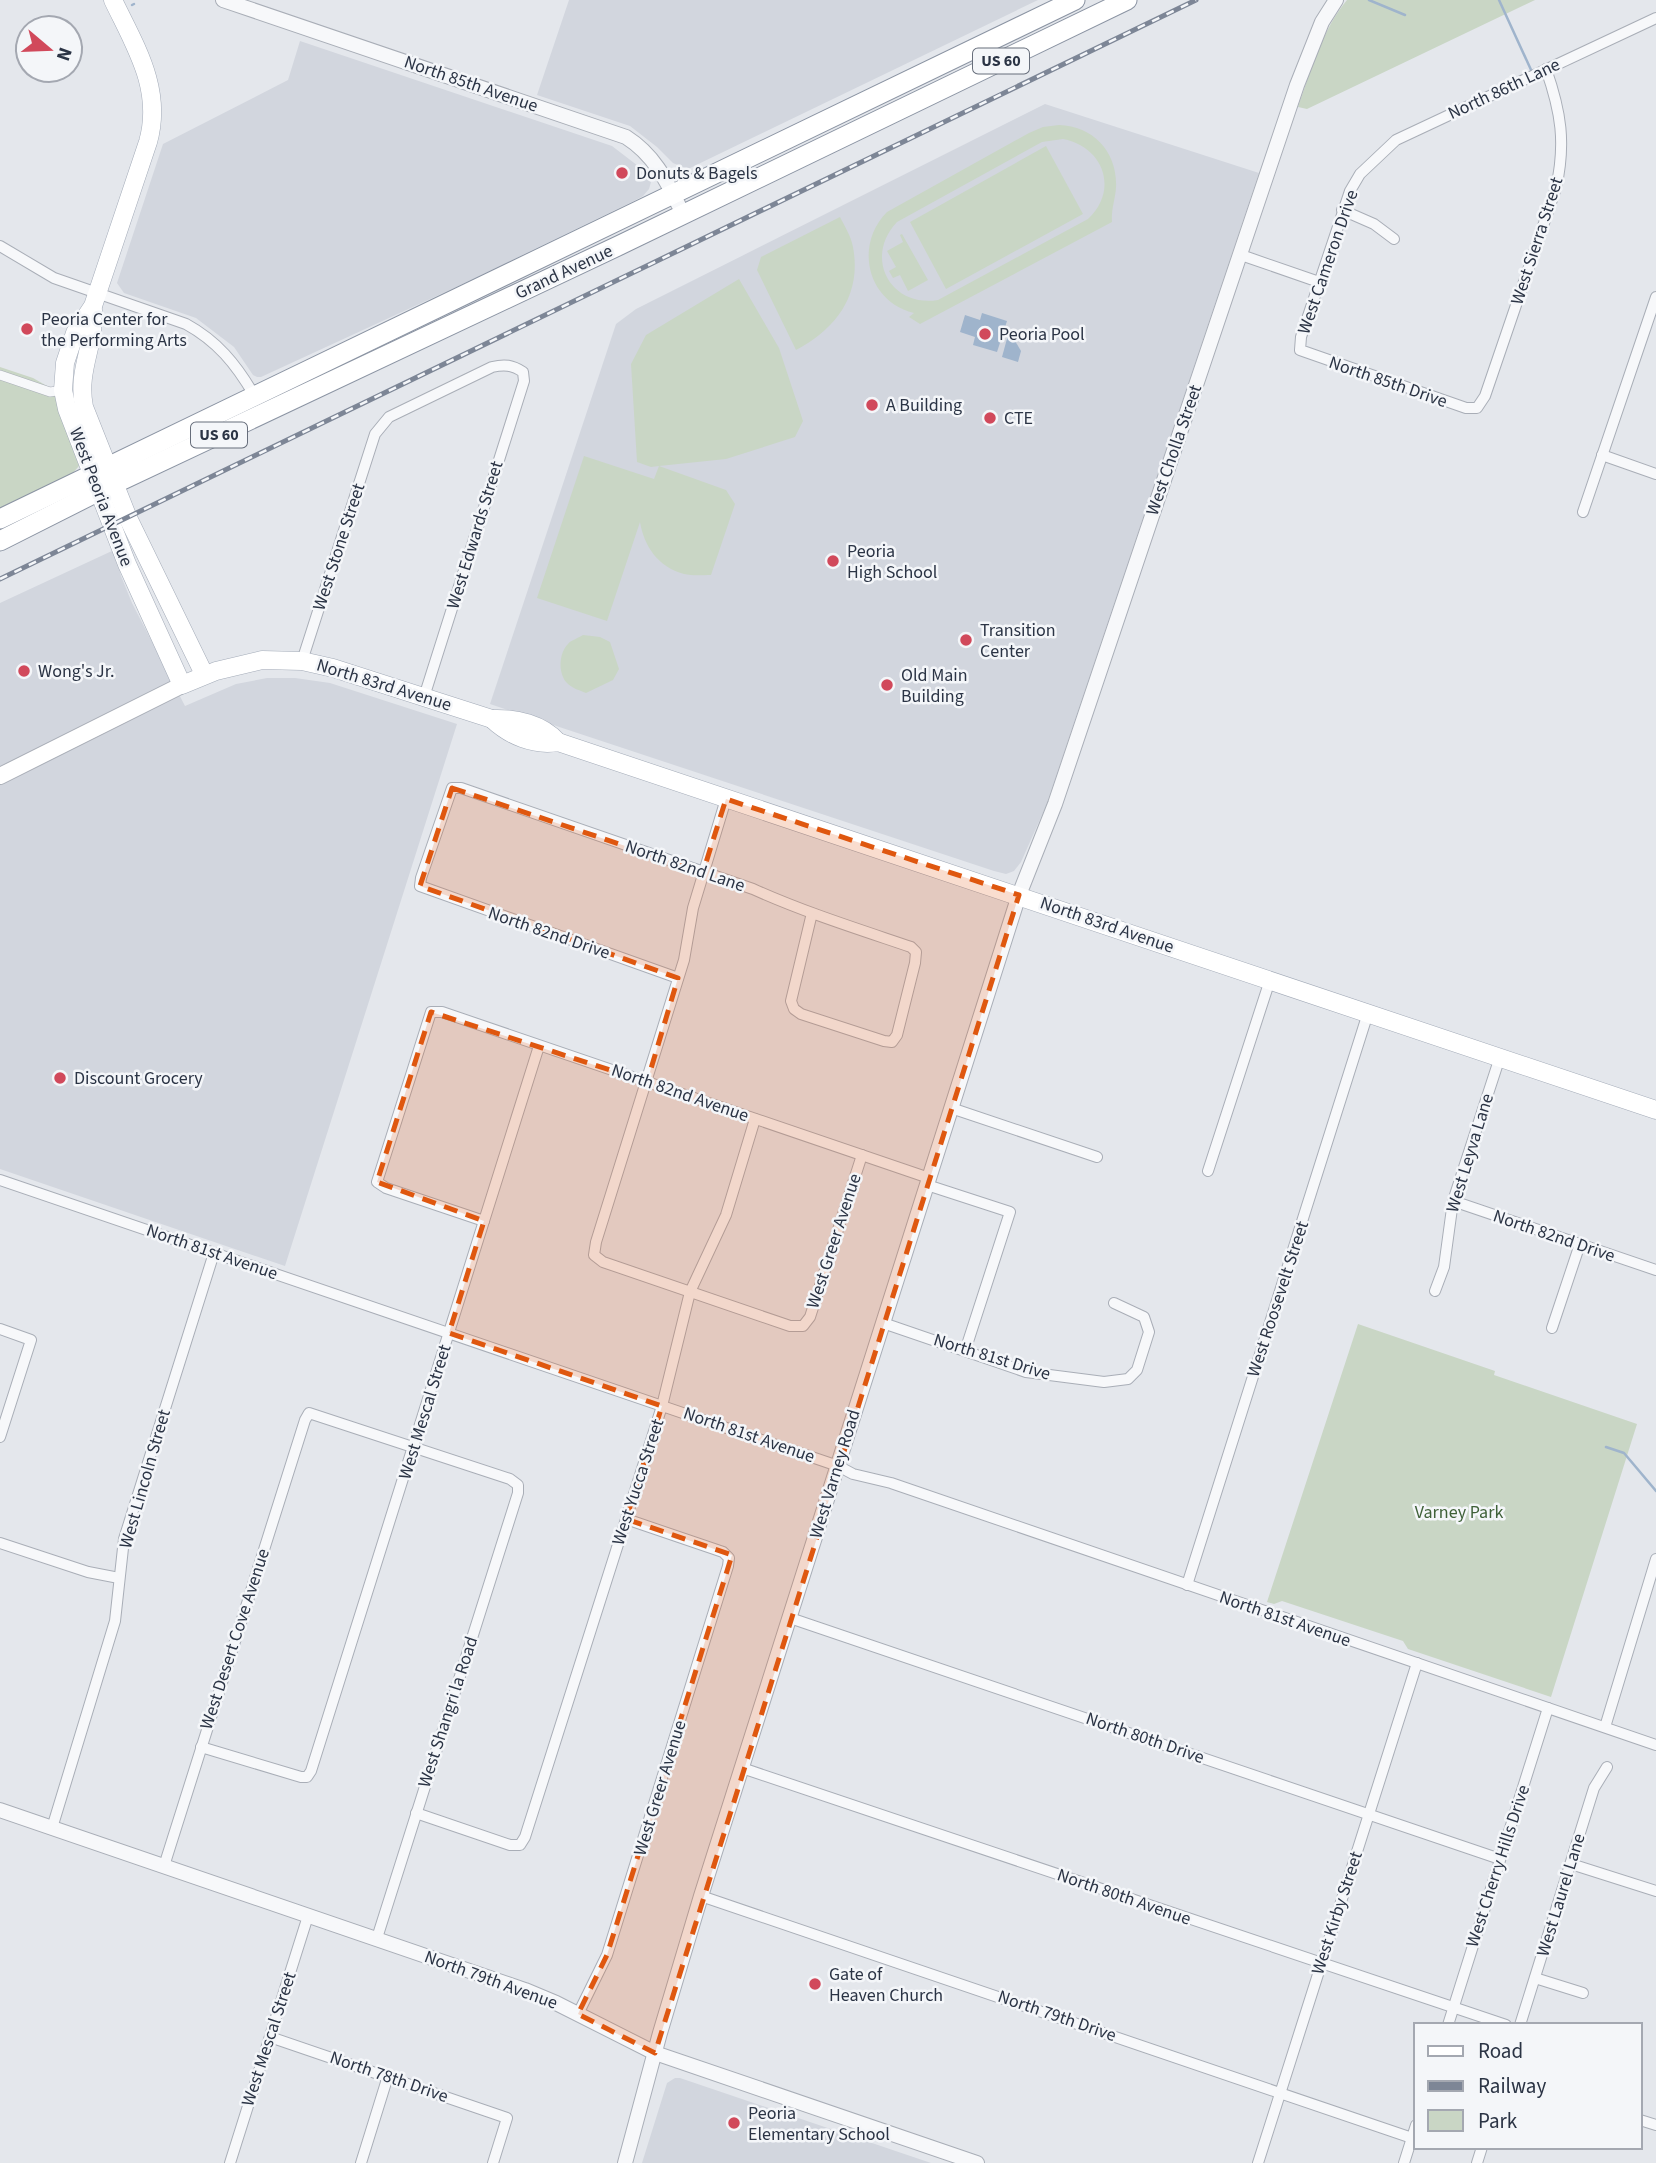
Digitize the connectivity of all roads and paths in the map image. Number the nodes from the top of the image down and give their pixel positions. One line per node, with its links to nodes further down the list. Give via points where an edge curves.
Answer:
1 (113, 0): 19 (main road, West Peoria Avenue, via 150,79 152,120)
2 (223, 0): 11 (street, North 85th Avenue, via 617,133 648,153)
3 (1075, 0): 8 (highway, Grand Avenue / US 60)
4 (1127, 0): 9 (highway, Grand Avenue / US 60)
5 (1334, 3): 16 (street, West Cholla Street, via 1297,85)
6 (1656, 18): 7 (street, North 86th Lane)
7 (1546, 69): 10 (street, North 86th Lane, via 1396,140); 27 (street, West Sierra Street, via 1559,109 1561,166 1485,396)
8 (867, 100): 9 (highway); 11 (highway, Grand Avenue / US 60)
9 (874, 121): 13 (highway, Grand Avenue / US 60)
10 (1360, 174): 12 (street, West Cameron Drive)
11 (673, 195): 13 (street, North 85th Avenue); 20 (highway, Grand Avenue / US 60)
12 (1342, 210): 14 (street); 17 (street, West Cameron Drive)
13 (683, 214): 22 (highway, Grand Avenue / US 60)
14 (1394, 239)
15 (0, 246): 19 (street)
16 (1241, 255): 17 (street); 41 (street, West Cholla Street, via 1055,804)
17 (1319, 282): 21 (street, West Cameron Drive)
18 (1656, 297): 28 (street)
19 (95, 300): 25 (main road, West Peoria Avenue, via 72,342); 26 (street, via 186,324 202,333 225,352); 30 (main road, West Peoria Avenue, via 81,391)
20 (376, 336): 22 (highway); 26 (highway, Grand Avenue / US 60)
21 (1300, 350): 27 (street, North 85th Drive)
22 (387, 357): 30 (highway, Grand Avenue / US 60)
23 (523, 372): 34 (street, West Stone Street, via 503,364 492,367 389,417 375,434); 36 (street, West Edwards Street)
24 (0, 375): 25 (street, via 50,393)
25 (63, 390): 30 (main road, West Peoria Avenue, via 67,409)
26 (254, 395): 30 (highway, Grand Avenue / US 60)
27 (1477, 408)
28 (1602, 455): 29 (street); 31 (street)
29 (1656, 474)
30 (104, 479): 32 (highway, Grand Avenue / US 60); 33 (highway, Grand Avenue / US 60); 35 (main road, West Peoria Avenue, via 128,518); 35 (main road, West Peoria Avenue, via 127,564)
31 (1583, 512)
32 (0, 519)
33 (0, 541)
34 (302, 661): 35 (main road, North 83rd Avenue, via 262,660); 36 (main road, North 83rd Avenue)
35 (193, 679): 37 (main road)
36 (424, 697): 38 (main road, North 83rd Avenue, via 549,731 558,742)
37 (0, 776)
38 (726, 799): 39 (street); 41 (main road, North 83rd Avenue)
39 (703, 872): 40 (street, North 82nd Lane, via 452,788); 42 (street, North 82nd Lane); 43 (street)
40 (420, 886): 43 (street, North 82nd Drive)
41 (1019, 895): 44 (main road, North 83rd Avenue); 49 (street, West Varney Road)
42 (812, 913): 42 (street, North 82nd Lane, via 916,952 892,1042 794,1009 791,1001)
43 (678, 978): 48 (street)
44 (1270, 980): 45 (main road, North 83rd Avenue); 54 (street)
45 (1368, 1013): 47 (main road, North 83rd Avenue); 78 (street, West Roosevelt Street)
46 (539, 1046): 48 (street, North 82nd Avenue); 58 (street, West Mescal Street); 58 (street, North 82nd Avenue, via 431,1012 377,1182)
47 (1500, 1057): 50 (main road, North 83rd Avenue); 57 (street, West Leyva Lane)
48 (647, 1082): 51 (street, North 82nd Avenue); 63 (street, via 594,1255)
49 (951, 1108): 53 (street); 56 (street, West Varney Road)
50 (1656, 1110)
51 (755, 1119): 52 (street, North 82nd Avenue); 63 (street, West Yucca Street, via 726,1215)
52 (862, 1155): 56 (street, North 82nd Avenue); 63 (street, West Greer Avenue, via 810,1317 803,1326 790,1326)
53 (1097, 1157)
54 (1208, 1171)
55 (0, 1180): 60 (street, North 81st Avenue)
56 (928, 1181): 65 (street, West Varney Road); 69 (street, North 82nd Avenue, via 1010,1212)
57 (1453, 1201): 59 (street, North 82nd Drive); 62 (street, West Leyva Lane, via 1444,1267)
58 (484, 1221): 68 (street, West Mescal Street)
59 (1580, 1244): 61 (street, North 82nd Drive); 66 (street)
60 (214, 1253): 68 (street, North 81st Avenue); 77 (street, West Lincoln Street, via 124,1539)
61 (1656, 1270)
62 (1435, 1291)
63 (690, 1292): 70 (street, West Yucca Street)
64 (1114, 1303): 69 (street, North 81st Drive, via 1144,1317 1148,1324 1137,1370 1128,1379 1104,1382 1041,1375)
65 (883, 1323): 69 (street, North 81st Drive); 73 (street, West Varney Road)
66 (1552, 1328)
67 (0, 1329): 71 (street, via 32,1340)
68 (449, 1333): 70 (street, North 81st Avenue); 72 (street, West Mescal Street)
69 (965, 1351)
70 (662, 1406): 73 (street, North 81st Avenue); 74 (street, West Yucca Street)
71 (0, 1437)
72 (414, 1447): 84 (street, West Mescal Street, via 307,1777); 84 (street, West Desert Cove Avenue, via 309,1413); 88 (street, West Shangri la Road, via 518,1485)
73 (838, 1466): 78 (street, North 81st Avenue); 79 (street, West Varney Road)
74 (626, 1519): 88 (street, West Yucca Street, via 520,1845); 102 (street, West Greer Avenue, via 729,1558 615,1933)
75 (0, 1543): 77 (street)
76 (1656, 1559): 82 (street)
77 (119, 1578): 90 (street, West Lincoln Street, via 115,1621)
78 (1187, 1585): 80 (street, North 81st Avenue)
79 (790, 1618): 86 (street, West Varney Road); 89 (street, North 80th Drive)
80 (1417, 1664): 81 (street, North 81st Avenue); 89 (street, West Kirby Street)
81 (1548, 1708): 82 (street, North 81st Avenue); 91 (street, West Cherry Hills Drive)
82 (1605, 1727): 83 (street, North 81st Avenue)
83 (1656, 1745)
84 (201, 1747): 93 (street, West Desert Cove Avenue)
85 (1607, 1767): 92 (street, West Laurel Lane, via 1594,1788)
86 (741, 1768): 95 (street, West Varney Road); 98 (street, North 80th Avenue)
87 (0, 1810): 90 (street, North 79th Avenue)
88 (416, 1813): 97 (street, West Shangri la Road)
89 (1369, 1814): 91 (street, North 80th Drive); 98 (street, West Kirby Street)
90 (52, 1828): 93 (street, North 79th Avenue)
91 (1500, 1859): 101 (street, West Cherry Hills Drive)
92 (1570, 1864): 94 (street); 99 (street, West Laurel Lane)
93 (164, 1866): 96 (street, North 79th Avenue)
94 (1656, 1891)
95 (701, 1896): 107 (street, West Varney Road); 109 (street, North 79th Drive)
96 (308, 1916): 97 (street, North 79th Avenue); 106 (street, West Mescal Street)
97 (377, 1938): 102 (street, North 79th Avenue, via 525,1990)
98 (1321, 1964): 101 (street, North 80th Avenue); 109 (street, West Kirby Street)
99 (1535, 1978): 100 (street); 105 (street, West Laurel Lane)
100 (1583, 1993)
101 (1453, 2008): 103 (street, West Cherry Hills Drive); 104 (street, North 80th Avenue)
102 (578, 2014): 107 (street, North 79th Avenue)
103 (1449, 2023)
104 (1500, 2023)
105 (1521, 2023)
106 (270, 2036): 108 (street, North 78th Drive); 112 (street, West Mescal Street)
107 (655, 2053): 115 (street); 116 (street, North 79th Avenue)
108 (388, 2076): 113 (street); 114 (street, North 78th Drive, via 508,2118)
109 (1280, 2093): 111 (street, North 79th Drive); 117 (street, West Kirby Street)
110 (1414, 2132): 111 (street)
111 (1412, 2138): 118 (street)
112 (230, 2163)
113 (361, 2163)
114 (493, 2163)
115 (625, 2163)
116 (977, 2163)
117 (1258, 2163)
118 (1404, 2163)

